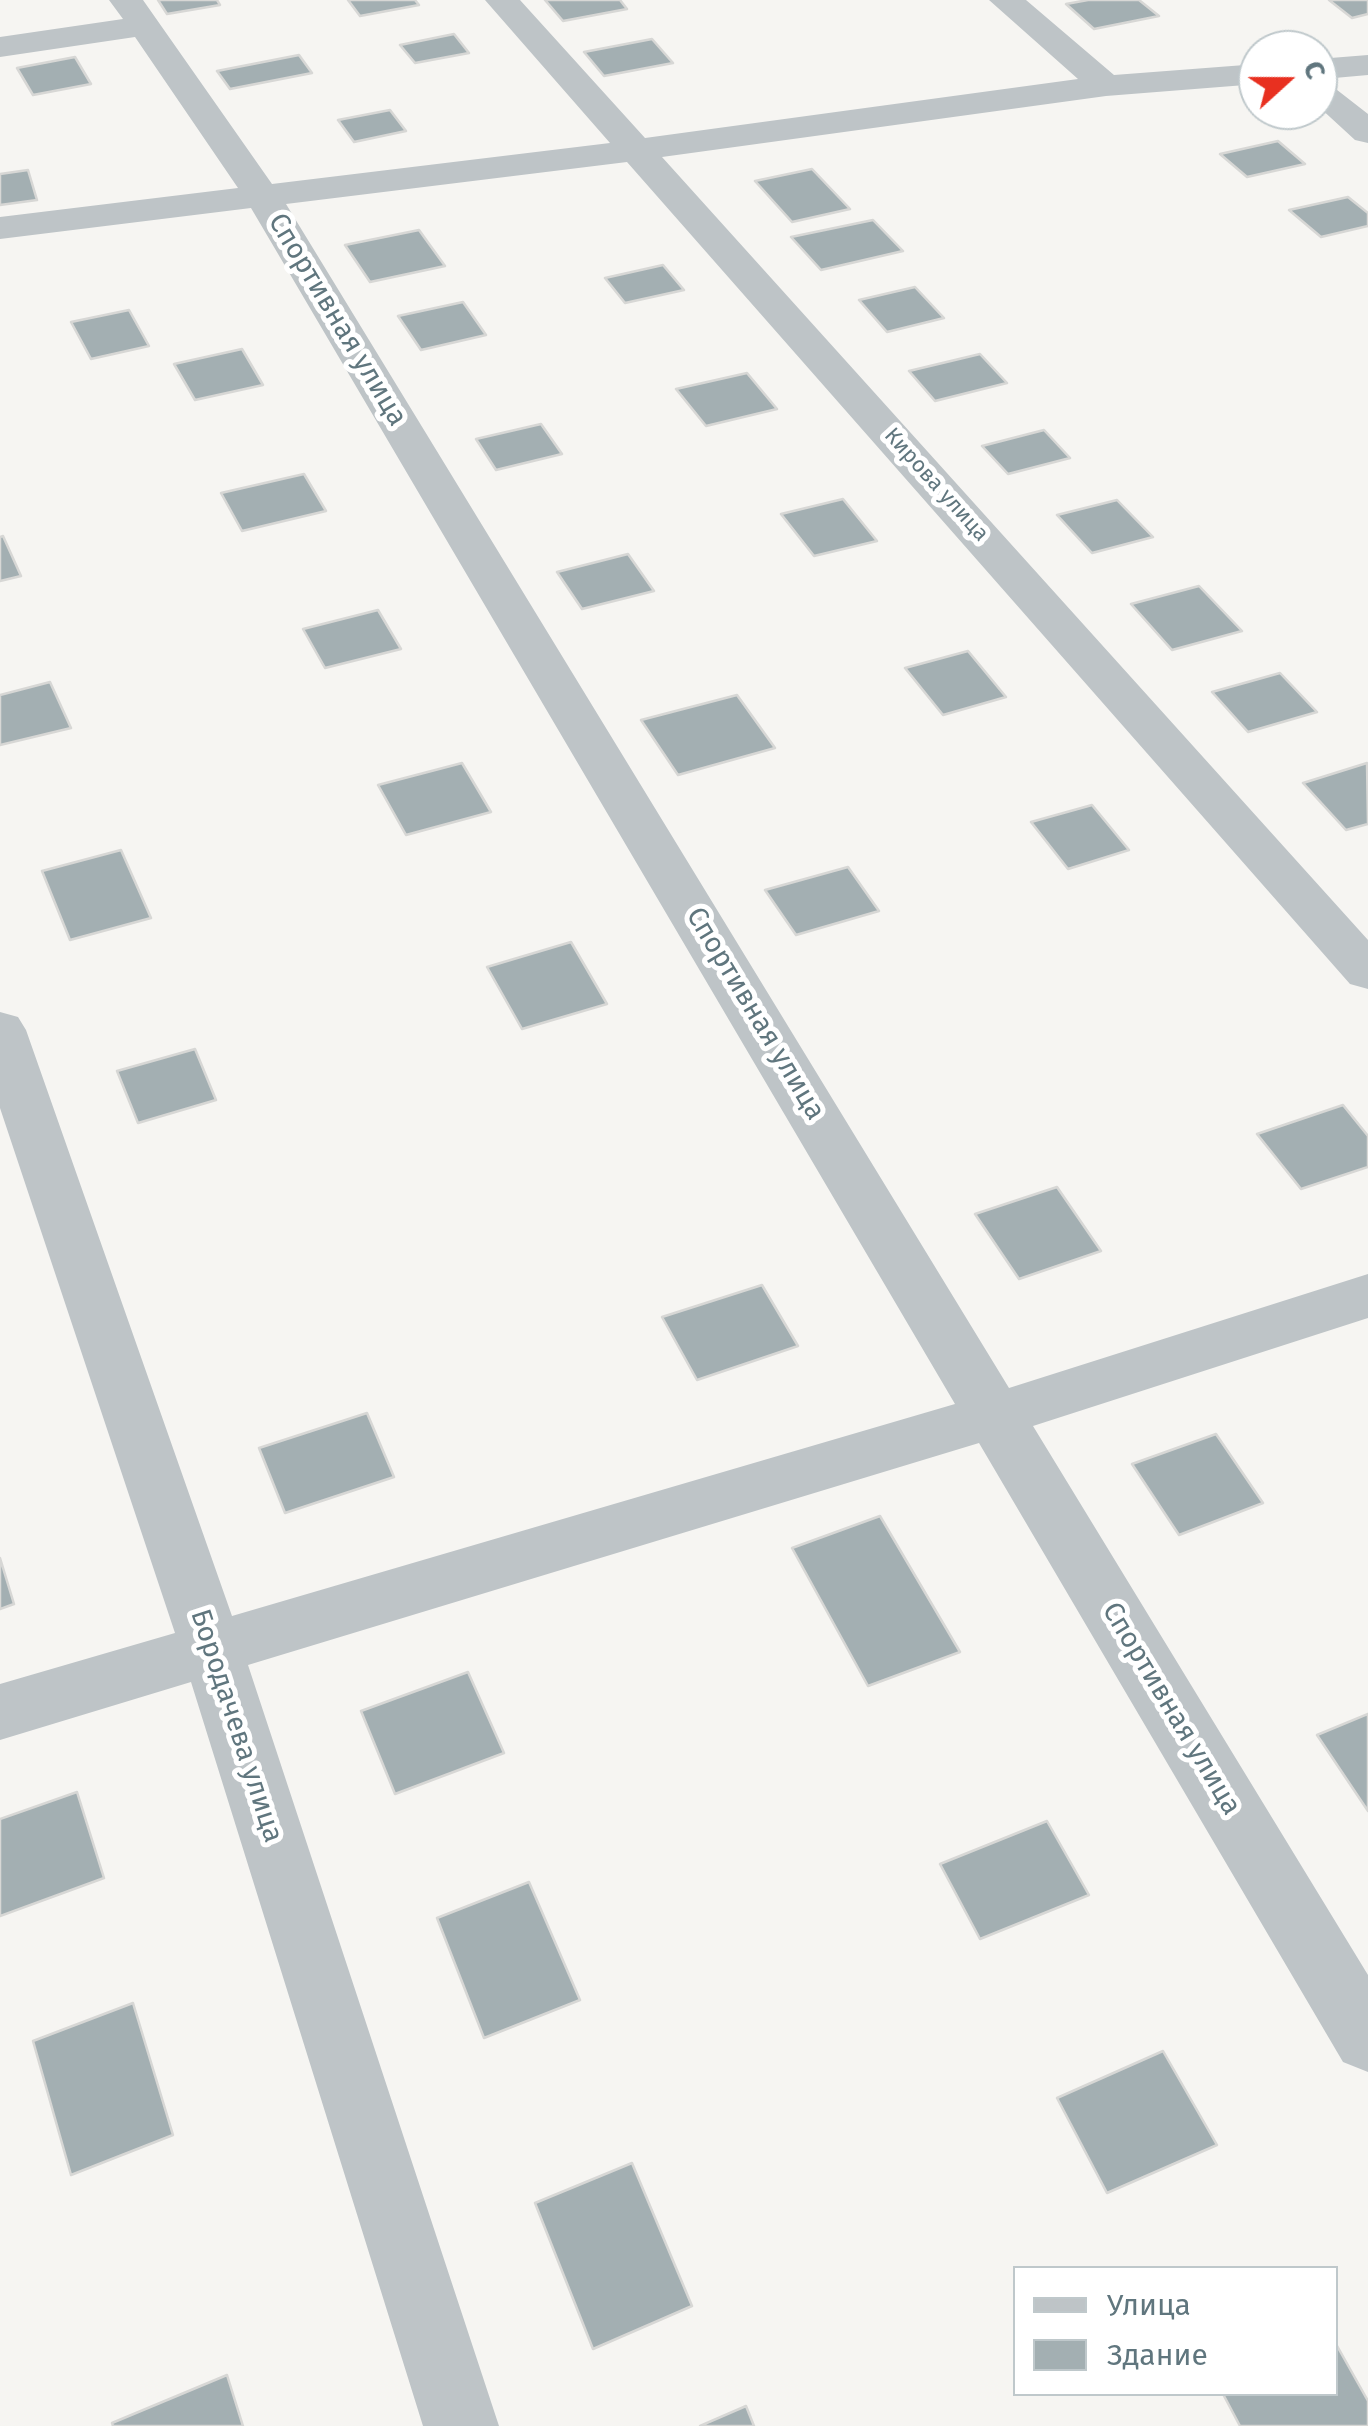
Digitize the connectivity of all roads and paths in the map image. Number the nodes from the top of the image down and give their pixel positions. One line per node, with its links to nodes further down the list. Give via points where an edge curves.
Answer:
1 (502, 0): 11 (street, Кирова улица)
2 (1006, 0): 8 (street)
3 (135, 13): 4 (street); 12 (street, Спортивная улица)
4 (0, 46)
5 (1368, 65): 6 (street)
6 (1338, 67)
7 (1238, 76): 8 (street)
8 (1106, 86): 11 (street)
9 (1338, 106): 10 (street)
10 (1368, 132)
11 (638, 150): 12 (street); 14 (street, Кирова улица)
12 (263, 197): 13 (street); 17 (street, Спортивная улица)
13 (0, 228)
14 (1368, 972)
15 (0, 1030): 18 (street, Бородачева улица)
16 (1368, 1296): 17 (street)
17 (996, 1416): 18 (street); 20 (street, Спортивная улица)
18 (212, 1650): 19 (street); 21 (street, Бородачева улица)
19 (0, 1712)
20 (1368, 2039)
21 (461, 2426)

